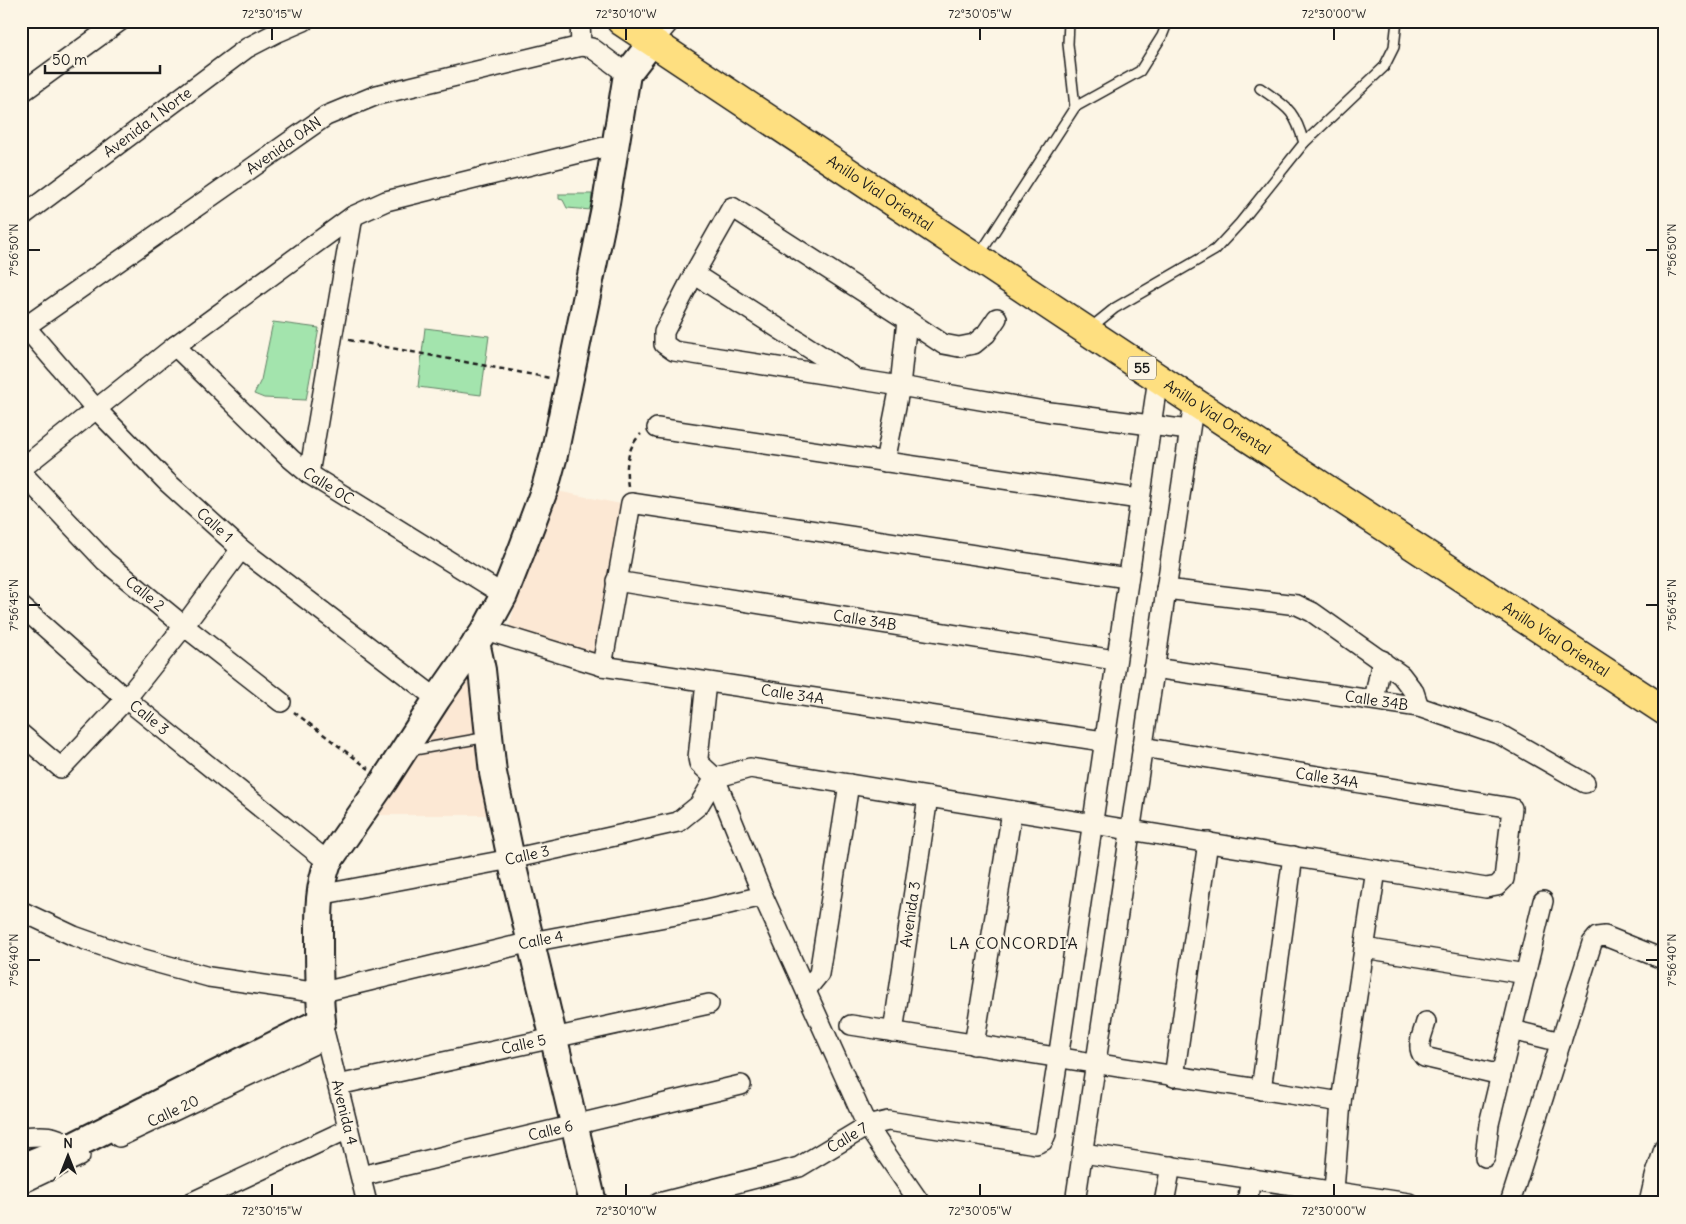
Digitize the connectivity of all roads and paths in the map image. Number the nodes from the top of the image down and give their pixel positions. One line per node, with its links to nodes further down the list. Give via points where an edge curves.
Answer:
1 (120, 21): 13 (street)
2 (304, 21): 17 (street, Avenida 1 Norte, via 247,48)
3 (580, 21): 10 (street)
4 (621, 21): 9 (highway, Anillo Vial Oriental / 55)
5 (670, 21): 9 (street)
6 (1069, 21): 14 (lane, via 1068,44)
7 (1168, 21): 14 (lane, via 1140,71)
8 (1397, 21): 15 (lane, via 1394,47 1384,66)
9 (652, 42): 11 (street); 19 (highway, Anillo Vial Oriental / 55)
10 (581, 46): 11 (street, via 592,48); 23 (street, Avenida 0AN, via 377,95 326,116)
11 (627, 74): 16 (street)
12 (1260, 88): 15 (lane, via 1289,108 1298,122)
13 (21, 93)
14 (1075, 107): 19 (lane)
15 (1304, 143): 24 (lane, via 1215,250 1115,308)
16 (616, 144): 18 (street, via 386,201); 29 (street)
17 (21, 216)
18 (353, 216): 25 (street); 26 (street)
19 (977, 258): 24 (highway, Anillo Vial Oriental / 55)
20 (694, 274): 22 (street, via 732,207); 28 (street); 28 (street, via 664,332 664,344 674,351)
21 (997, 318): 22 (street, via 974,344 959,347 943,344)
22 (908, 320): 30 (street)
23 (23, 324): 32 (street, Calle 1)
24 (1087, 331): 27 (highway, Anillo Vial Oriental / 55)
25 (333, 337): 29 (path); 38 (street)
26 (175, 346): 32 (street); 38 (street, Calle 0C)
27 (1158, 378): 31 (highway, Anillo Vial Oriental / 55); 33 (street)
28 (857, 379): 30 (street)
29 (570, 382): 45 (street, via 544,488)
30 (900, 386): 33 (street); 36 (street)
31 (1194, 402): 35 (street); 59 (highway, Anillo Vial Oriental / 55)
32 (96, 409): 37 (street); 41 (street, Calle 1, via 166,482)
33 (1151, 426): 35 (street); 39 (street)
34 (657, 428): 36 (street); 40 (path, via 634,440 630,450 627,473)
35 (1189, 430): 44 (street)
36 (884, 462): 39 (street)
37 (21, 470): 47 (street, Calle 2, via 105,561)
38 (309, 474): 45 (street, Calle 0C)
39 (1139, 499): 42 (street)
40 (631, 503): 42 (street); 43 (street)
41 (241, 550): 47 (street); 55 (street, Calle 1)
42 (1127, 578): 49 (street)
43 (616, 581): 49 (street, Calle 34B); 51 (street)
44 (1166, 589): 50 (street, via 1297,605); 52 (street)
45 (504, 595): 48 (street)
46 (21, 606): 54 (street, Calle 3)
47 (184, 626): 54 (street); 57 (street, Calle 2)
48 (480, 636): 51 (street, Calle 34A); 55 (street); 61 (street)
49 (1115, 660): 62 (street)
50 (1382, 660): 56 (street); 58 (street, via 1401,675 1414,692)
51 (602, 666): 53 (street, Calle 34A)
52 (1154, 668): 56 (street, Calle 34B); 63 (street)
53 (706, 682): 62 (street, Calle 34A); 65 (street, via 698,758)
54 (126, 698): 60 (street, via 61,768); 76 (street, Calle 3)
55 (437, 699): 64 (street)
56 (1374, 700): 58 (street, Calle 34B)
57 (281, 702): 66 (path)
58 (1419, 707): 67 (street, Calle 34B, via 1501,735)
59 (1665, 712)
60 (21, 734)
61 (488, 737): 64 (lane); 75 (street, via 492,773)
62 (1104, 741): 71 (street)
63 (1142, 747): 72 (street); 77 (street, Calle 34A, via 1512,808 1504,879 1497,886 1486,888)
64 (403, 752): 66 (street)
65 (714, 778): 68 (street, via 750,768); 75 (street, Calle 3, via 699,805 678,822); 79 (street)
66 (384, 781): 76 (street)
67 (1585, 783)
68 (849, 784): 69 (street); 86 (street, via 819,974)
69 (928, 797): 70 (street); 93 (street, Avenida 3)
70 (1012, 811): 71 (street); 96 (street)
71 (1092, 824): 72 (street); 97 (street)
72 (1130, 830): 73 (street); 98 (street)
73 (1208, 842): 74 (street); 100 (street)
74 (1293, 856): 77 (street); 103 (street)
75 (511, 859): 78 (street, Calle 3); 82 (street)
76 (328, 862): 78 (street)
77 (1376, 870): 83 (street)
78 (319, 895): 87 (street)
79 (763, 896): 82 (street, Calle 4); 86 (street)
80 (1543, 901): 85 (street)
81 (21, 910): 87 (street, via 74,936 209,978)
82 (531, 942): 87 (street, Calle 4); 94 (street)
83 (1364, 948): 85 (street); 104 (street)
84 (1665, 960): 95 (street, via 1605,936 1597,937 1592,943)
85 (1526, 974): 92 (street)
86 (806, 990): 106 (street)
87 (319, 993): 91 (street)
88 (709, 1004): 94 (street, Calle 5)
89 (1426, 1022): 99 (street, via 1419,1046 1424,1057)
90 (851, 1025): 93 (street)
91 (324, 1030): 101 (street, Avenida 4); 109 (street, Calle 20); 117 (street, Calle 20)
92 (1512, 1030): 95 (street); 99 (street)
93 (893, 1032): 96 (street)
94 (554, 1038): 101 (street, Calle 5); 105 (street)
95 (1561, 1042): 129 (street)
96 (974, 1045): 97 (street)
97 (1058, 1059): 98 (street); 106 (street, Calle 7, via 1046,1134 1043,1141 1036,1144 888,1121)
98 (1096, 1065): 100 (street); 111 (street)
99 (1501, 1075): 112 (street)
100 (1174, 1077): 103 (street)
101 (338, 1085): 107 (street, Avenida 4)
102 (740, 1085): 105 (street, Calle 6)
103 (1262, 1090): 104 (street)
104 (1340, 1102): 118 (street)
105 (575, 1125): 115 (street, Calle 6); 123 (street)
106 (867, 1126): 119 (street); 124 (street, Calle 7, via 799,1167)
107 (348, 1128): 115 (street, Avenida 4); 121 (street)
108 (21, 1137): 109 (street, via 58,1137)
109 (73, 1146): 114 (street, Calle 20)
110 (1665, 1146): 130 (street)
111 (1083, 1153): 113 (street); 125 (street)
112 (1485, 1157)
113 (1171, 1166): 116 (street); 126 (street)
114 (21, 1167)
115 (360, 1176): 122 (street, Avenida 4)
116 (1251, 1178): 118 (street); 127 (street)
117 (21, 1184)
118 (1333, 1197): 120 (street)
119 (914, 1201)
120 (1405, 1202): 128 (street)
121 (190, 1203)
122 (367, 1203)
123 (593, 1203)
124 (659, 1203)
125 (1075, 1203)
126 (1164, 1203)
127 (1246, 1203)
128 (1410, 1203)
129 (1510, 1203)
130 (1649, 1203)

